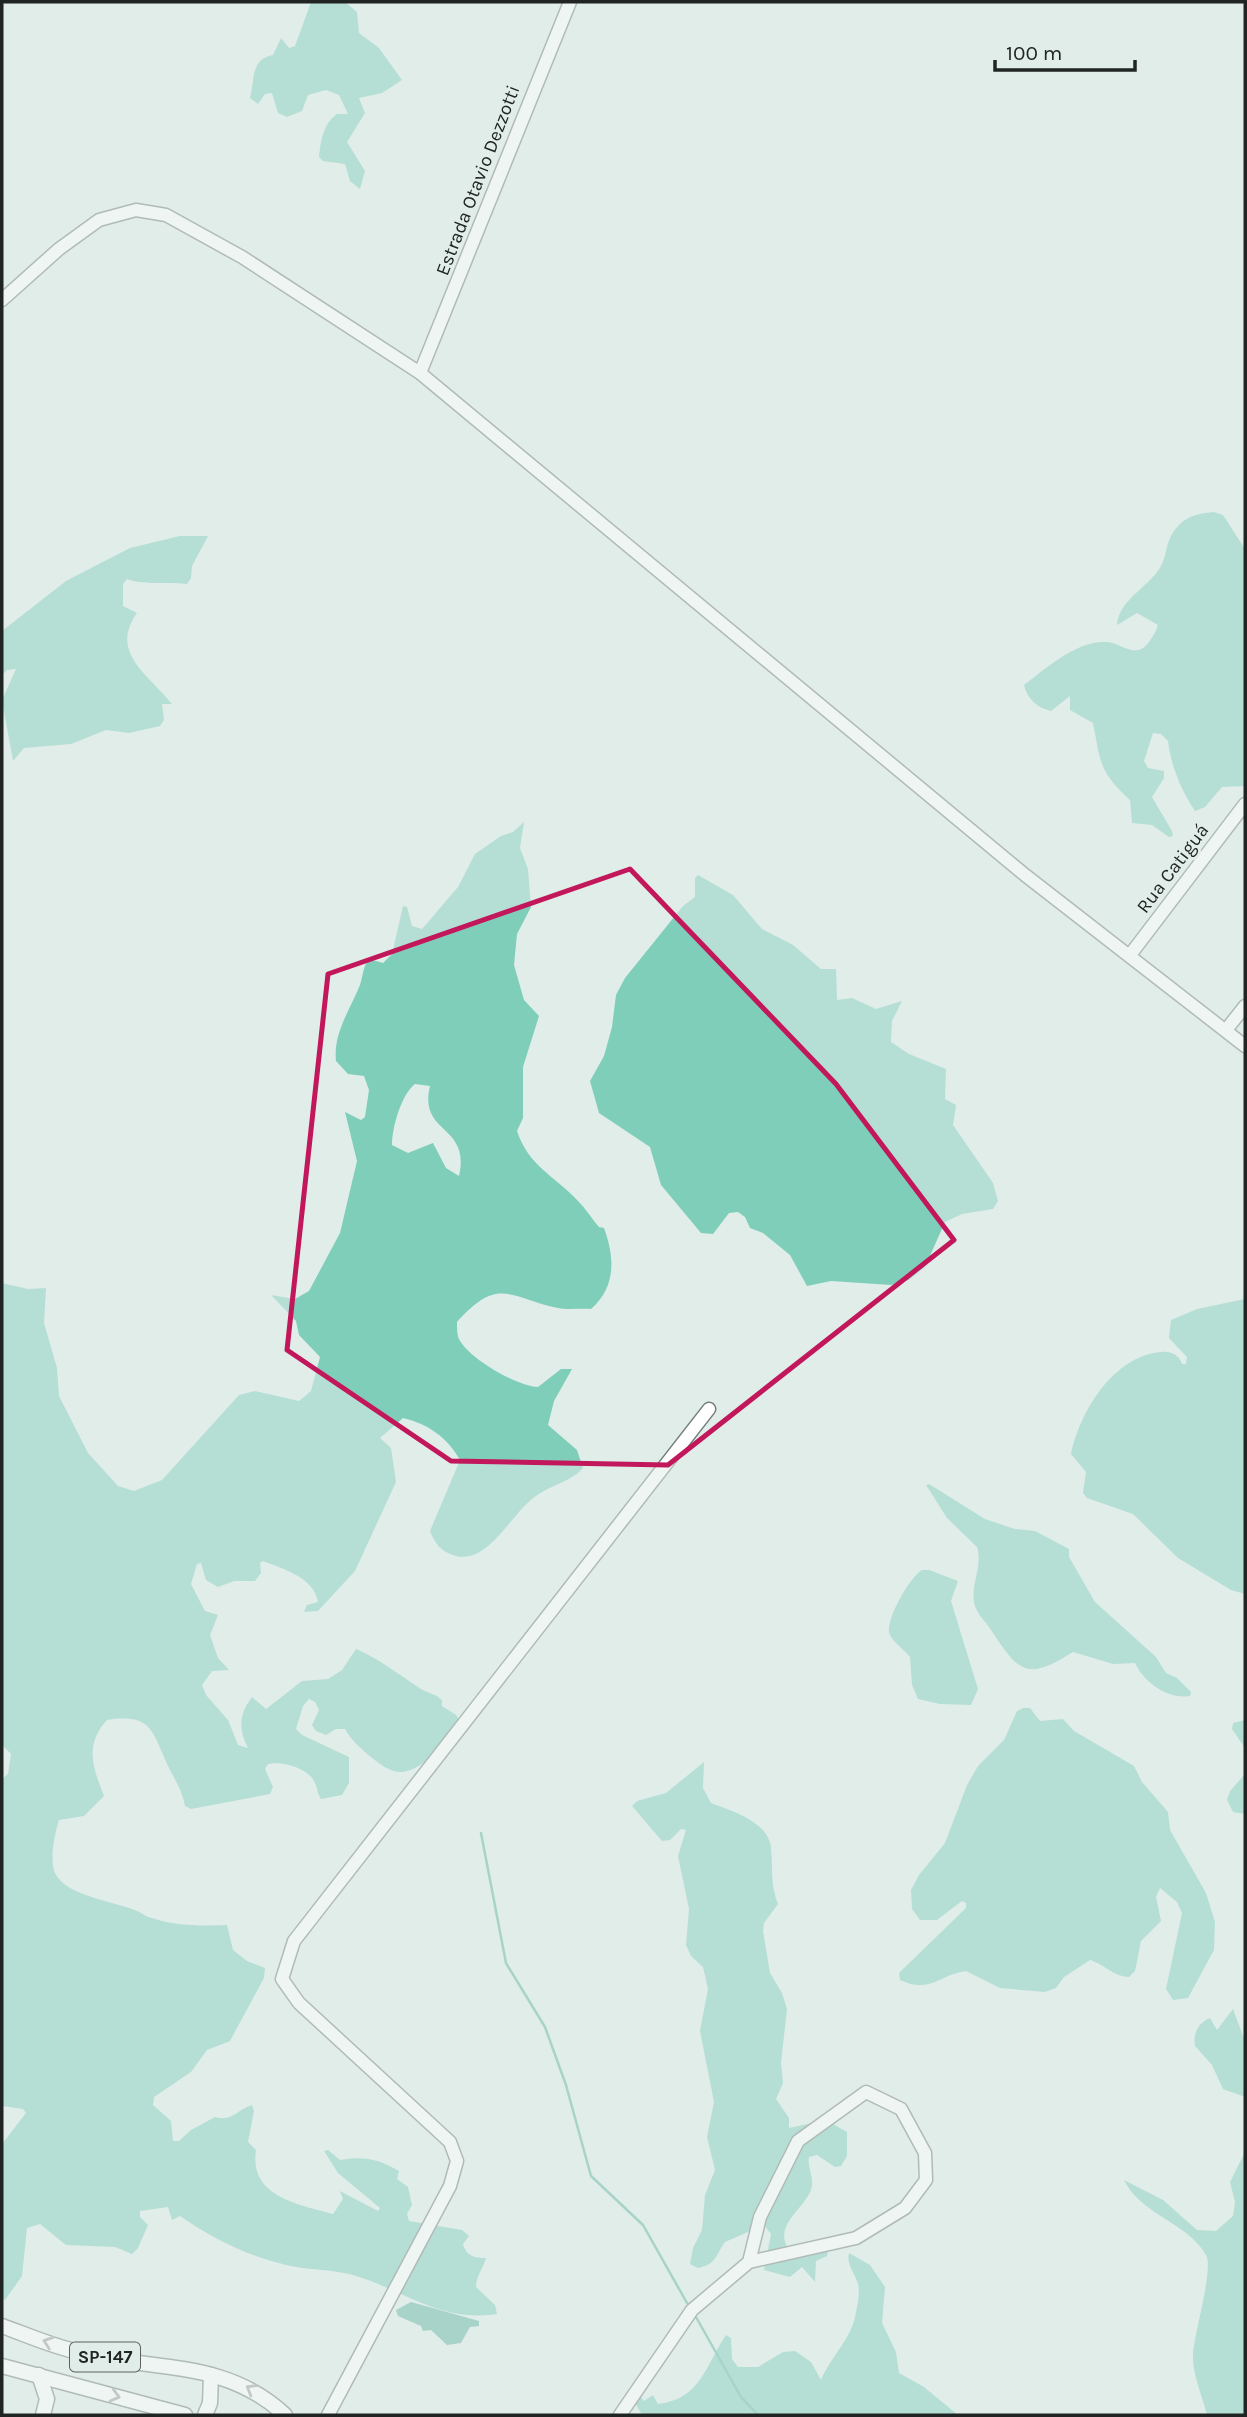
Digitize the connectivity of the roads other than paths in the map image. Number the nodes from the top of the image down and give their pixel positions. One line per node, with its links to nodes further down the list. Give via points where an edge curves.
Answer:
1 (570, 2): 3 (street, Estrada Otavio Dezzotti)
2 (2, 300): 3 (street, via 100,220 136,210 166,215 242,257)
3 (420, 373): 5 (street, via 1024,875)
4 (1245, 804): 5 (street, Rua Catiguá)
5 (1130, 955): 7 (street)
6 (1245, 1006): 7 (street)
7 (1226, 1030): 8 (street)
8 (1245, 1046)
9 (709, 1409): 21 (street, via 294,1941 286,1961 282,1979 299,2003 450,2141 457,2161 450,2186)
10 (749, 2262): 10 (street, via 856,2238 905,2208 926,2180 925,2153 901,2109 866,2092 798,2141 760,2217); 22 (street, via 692,2310)
11 (2, 2326): 14 (main road, SP-147, one-way to 11, via 78,2353)
12 (2, 2366): 13 (main road, SP-147)
13 (39, 2375): 15 (main road, SP-147); 16 (main road)
14 (211, 2375): 19 (main road); 20 (main road, SP-147, one-way to 14, via 239,2382)
15 (73, 2385): 16 (main road); 18 (main road, SP-147, one-way to 18)
16 (47, 2399): 17 (main road)
17 (43, 2415)
18 (185, 2415)
19 (205, 2415)
20 (285, 2415)
21 (328, 2415)
22 (620, 2415)

